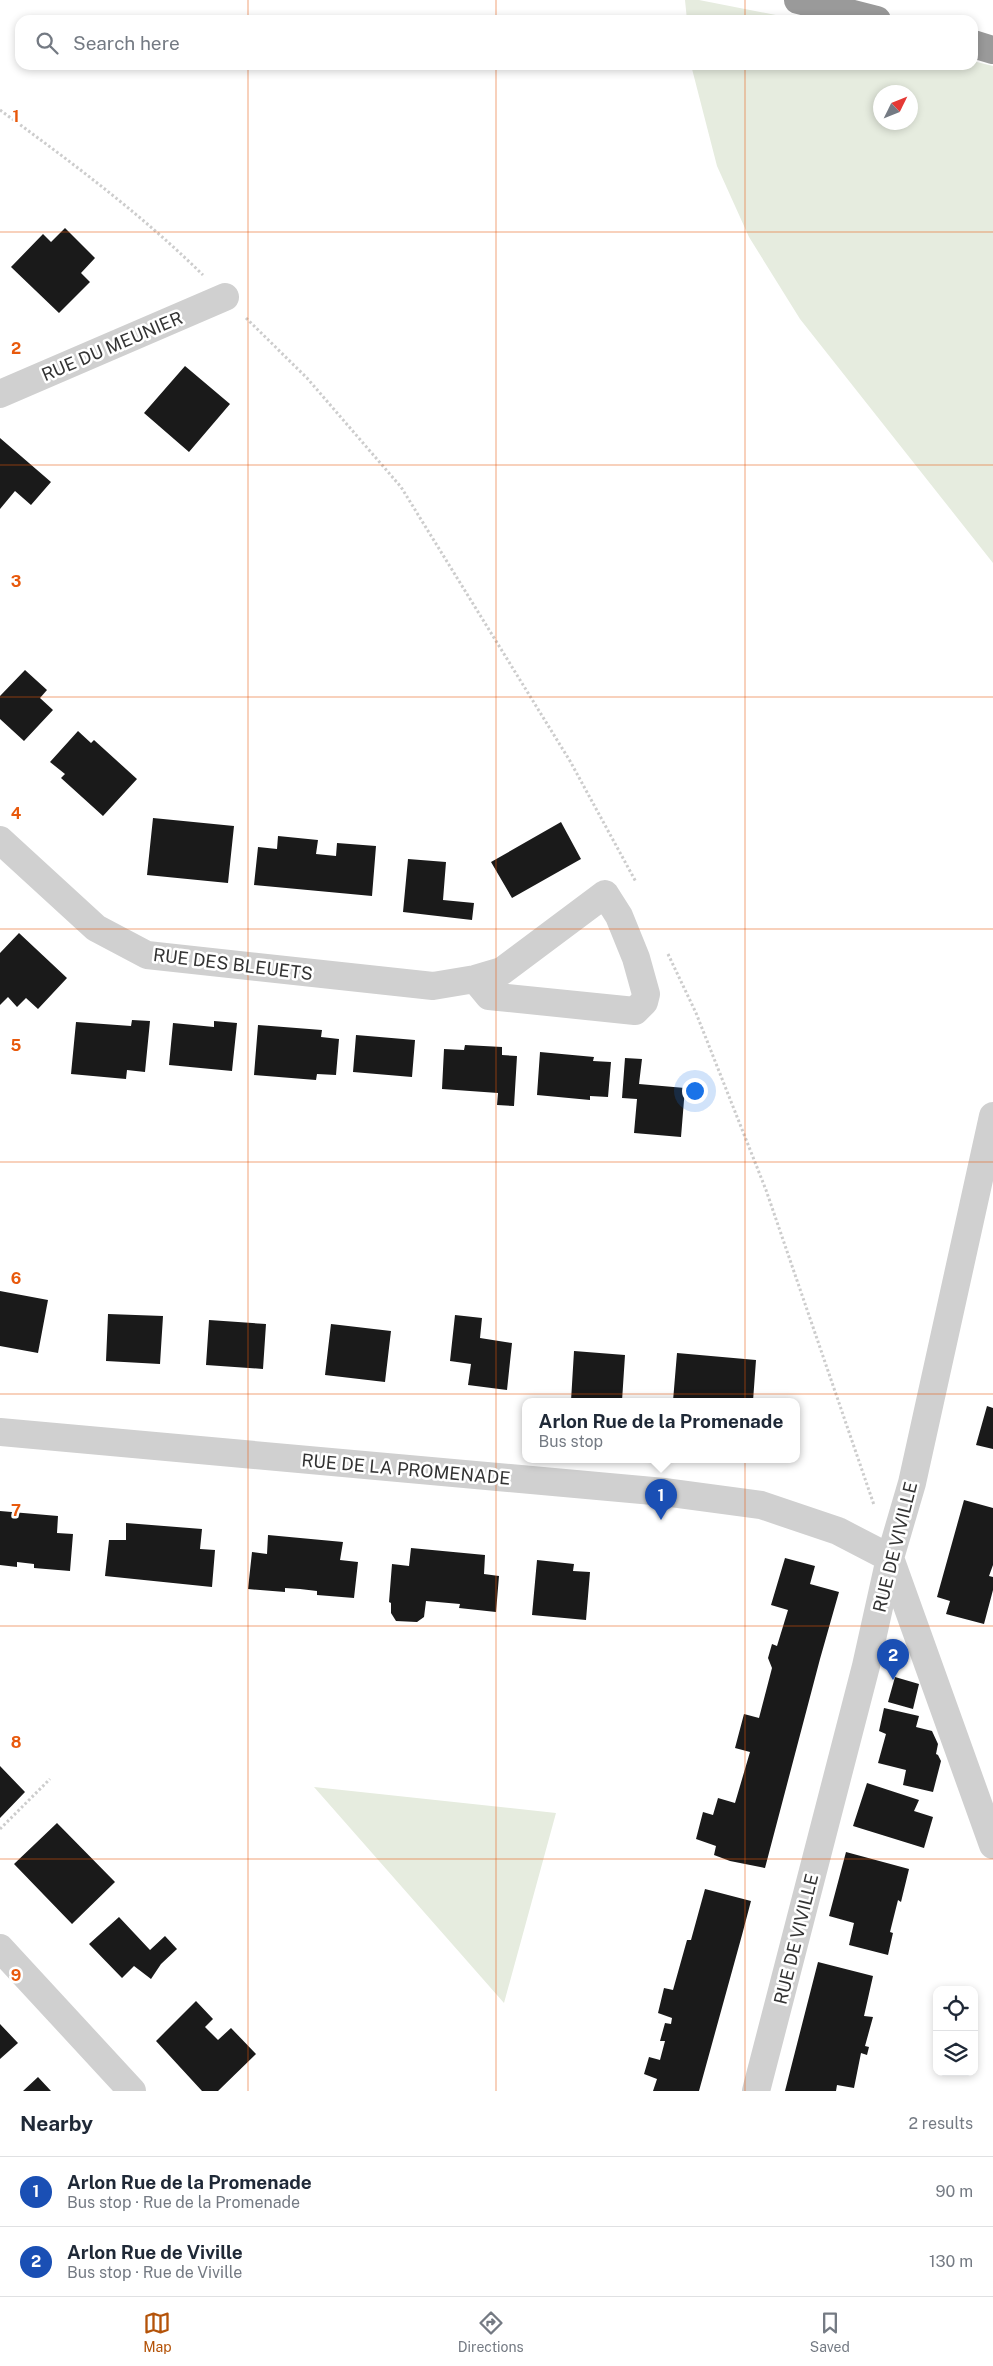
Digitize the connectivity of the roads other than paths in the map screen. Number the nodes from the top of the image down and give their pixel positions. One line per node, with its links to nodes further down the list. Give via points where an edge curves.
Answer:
1 (798, 0): 2 (highway)
2 (857, 15)
3 (978, 46): 4 (highway)
4 (993, 50)
5 (225, 297): 6 (street, RUE DU MEUNIER)
6 (0, 394)
7 (0, 840): 8 (street, RUE DES BLEUETS, via 96,928 147,955 434,986)
8 (475, 979): 8 (street, RUE DES BLEUETS, via 502,971 605,894 626,933 646,994 644,1002 635,1010 490,996)
9 (993, 1116): 11 (street, RUE DE VIVILLE, via 919,1451)
10 (0, 1432): 11 (street, RUE DE LA PROMENADE, via 664,1492 761,1505 838,1531)
11 (890, 1558): 12 (street); 15 (street, RUE DE VIVILLE, via 866,1666)
12 (993, 1845)
13 (0, 1948): 14 (street)
14 (132, 2091)
15 (756, 2091)

